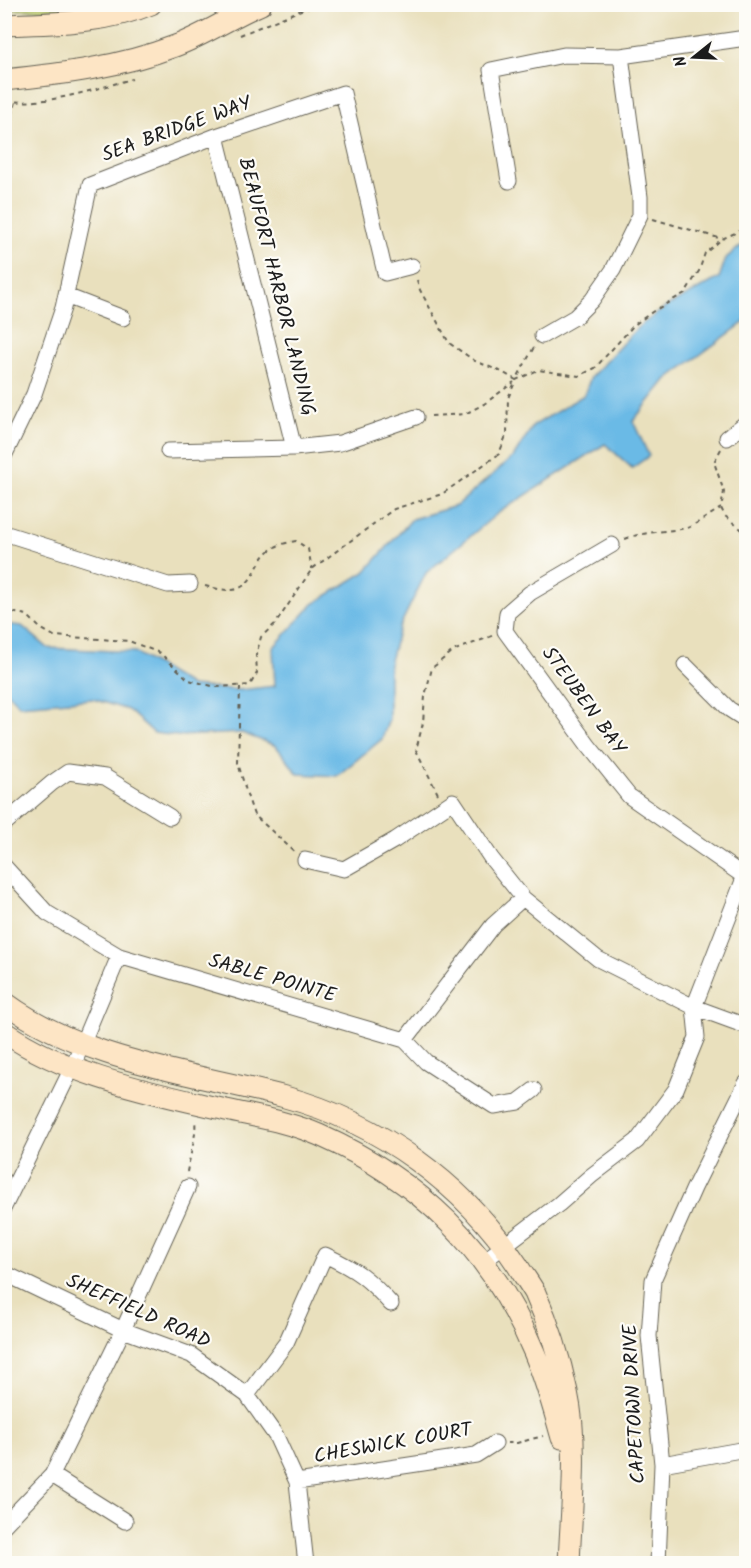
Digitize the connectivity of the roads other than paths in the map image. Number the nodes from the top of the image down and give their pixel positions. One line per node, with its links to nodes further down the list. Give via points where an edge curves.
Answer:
1 (151, 4): 3 (main road)
2 (261, 4): 8 (main road, via 177,45 131,61)
3 (78, 23): 4 (main road); 5 (main road)
4 (4, 25)
5 (4, 36)
6 (747, 38): 7 (street)
7 (621, 56): 10 (street, via 564,55 491,70); 14 (street, via 640,215 613,270 592,300 574,317)
8 (4, 80)
9 (216, 136): 11 (street, SEA BRIDGE WAY, via 343,93 384,273); 12 (street, SEA BRIDGE WAY, via 90,185); 18 (street, BEAUFORT HARBOR LANDING)
10 (508, 181)
11 (412, 266)
12 (66, 296): 13 (street); 20 (street, SEA BRIDGE WAY, via 34,394)
13 (123, 318)
14 (542, 336)
15 (416, 417): 18 (street, via 340,443)
16 (747, 423): 17 (street)
17 (727, 438)
18 (294, 448): 19 (street)
19 (168, 451)
20 (4, 456)
21 (4, 533): 23 (street, via 168,585)
22 (612, 545): 30 (street, STEUBEN BAY, via 530,593 507,613 506,631 629,796)
23 (190, 584)
24 (685, 665): 25 (street, via 729,709)
25 (747, 720)
26 (170, 817): 27 (street, via 105,777 68,772)
27 (4, 824)
28 (306, 860): 31 (street, via 345,869 453,801)
29 (4, 866): 32 (street, SABLE POINTE, via 47,913)
30 (746, 875): 34 (street)
31 (523, 898): 34 (street, via 598,959); 37 (street, via 493,925)
32 (119, 956): 37 (street, SABLE POINTE); 38 (street)
33 (4, 1002): 38 (main road)
34 (694, 1007): 35 (street); 44 (street, via 697,1037 676,1089 637,1142)
35 (747, 1026)
36 (4, 1032): 39 (main road)
37 (405, 1040): 41 (street, SABLE POINTE, via 426,1062 494,1106 518,1102)
38 (81, 1044): 39 (street); 44 (main road, via 152,1066 286,1097 366,1127 443,1181)
39 (72, 1068): 43 (street); 45 (main road, via 108,1081 308,1131 394,1176 455,1228)
40 (747, 1083): 52 (street, CAPETOWN DRIVE, via 653,1280 649,1336)
41 (534, 1090)
42 (188, 1187): 48 (street)
43 (4, 1207)
44 (504, 1245): 45 (street); 55 (main road, via 534,1292 555,1344 568,1394)
45 (484, 1261): 55 (main road, via 534,1352 560,1431)
46 (4, 1273): 48 (street, SHEFFIELD ROAD)
47 (392, 1304): 49 (street, via 355,1269 325,1255 286,1343)
48 (123, 1330): 49 (street, SHEFFIELD ROAD, via 191,1355); 53 (street)
49 (247, 1395): 54 (street, SHEFFIELD ROAD, via 276,1436)
50 (495, 1443): 54 (street, CHESWICK COURT, via 476,1455)
51 (747, 1449): 52 (street)
52 (662, 1464): 60 (street, CAPETOWN DRIVE)
53 (52, 1475): 56 (street); 57 (street)
54 (297, 1482): 58 (street, SHEFFIELD ROAD)
55 (572, 1492): 59 (main road)
56 (125, 1521)
57 (4, 1525)
58 (306, 1563)
59 (569, 1563)
60 (658, 1563)

